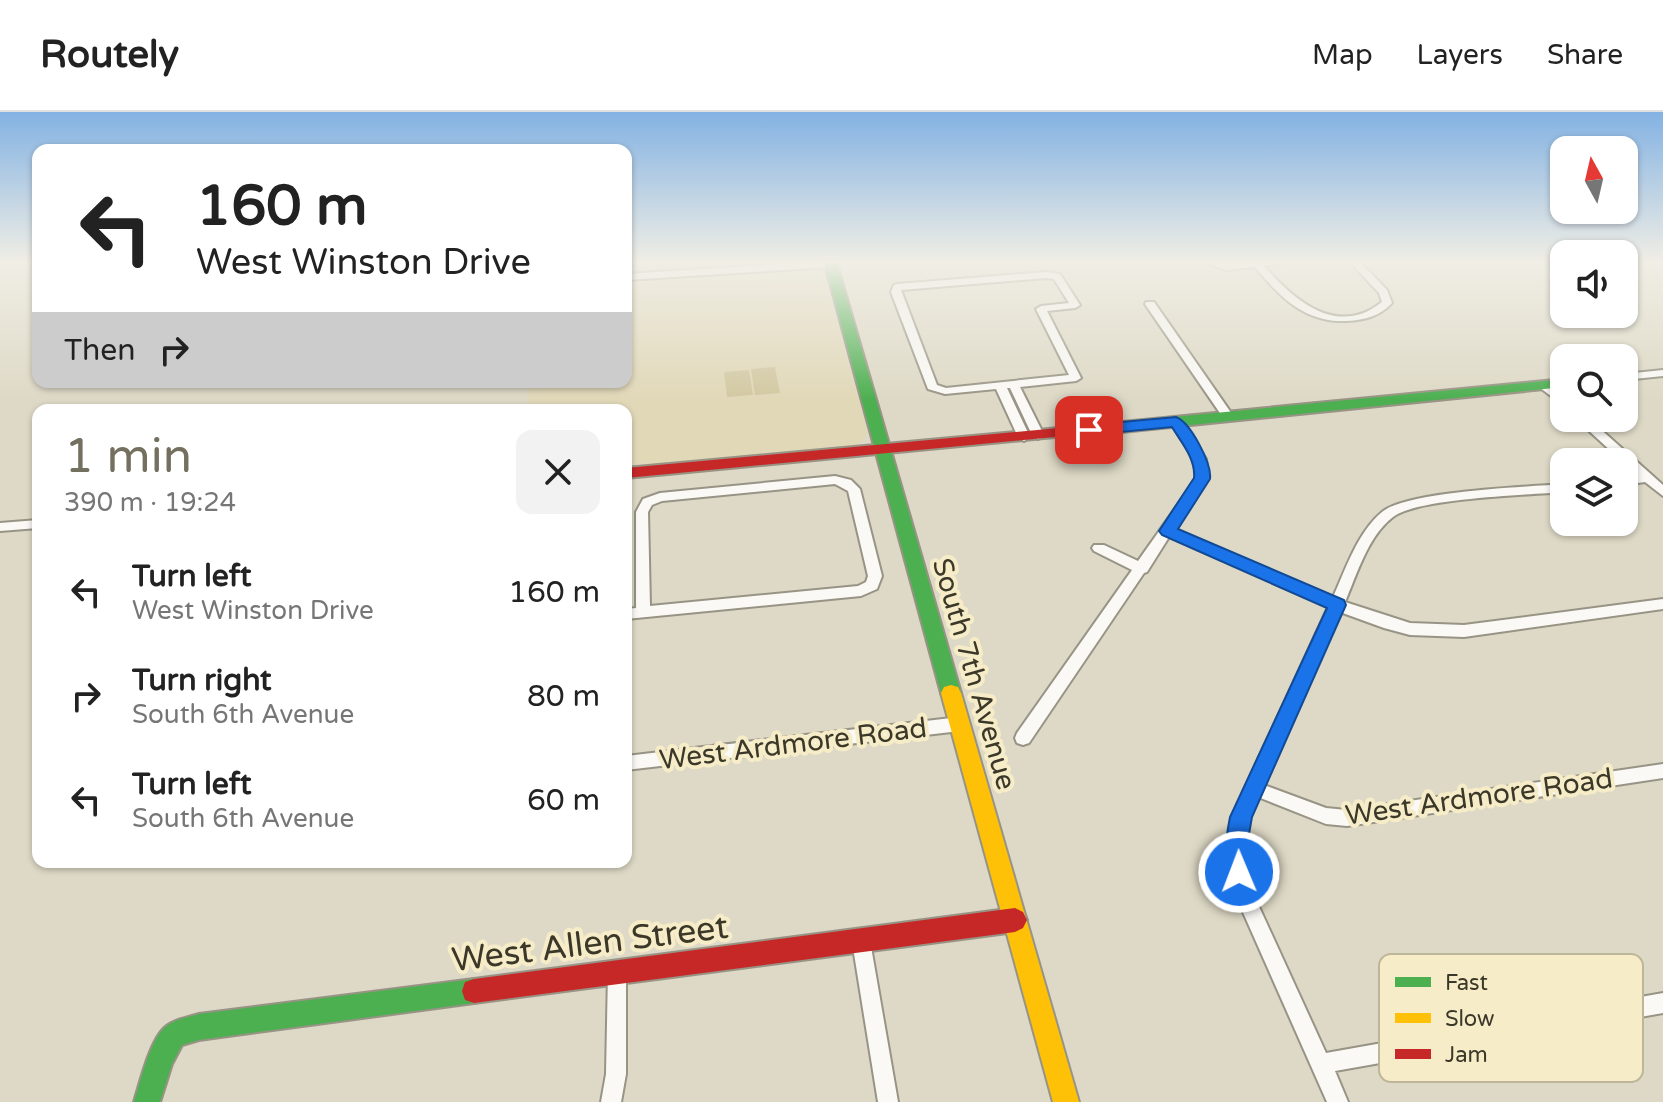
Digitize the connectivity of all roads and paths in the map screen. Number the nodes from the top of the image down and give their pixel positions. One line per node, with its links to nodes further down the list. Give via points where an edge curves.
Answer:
1 (842, 307): 20 (street, South 7th Avenue)
2 (902, 307): 12 (street, via 937,391)
3 (1048, 307): 10 (street, via 1042,312 1076,378)
4 (1152, 307): 16 (street)
5 (1298, 307): 6 (street, via 1314,321 1360,317)
6 (1382, 307)
7 (1663, 373): 8 (street)
8 (1638, 376)
9 (1550, 384): 11 (street)
10 (1014, 385): 12 (street); 14 (street)
11 (1543, 385): 13 (street); 16 (street)
12 (1000, 386): 15 (street)
13 (1550, 391)
14 (1023, 404): 15 (street); 19 (street)
15 (1009, 405): 19 (street)
16 (1228, 417): 17 (street)
17 (1176, 422): 19 (street); 28 (street, via 1203,472)
18 (1596, 432): 22 (street)
19 (1031, 436): 20 (street)
20 (882, 451): 21 (street); 35 (street, South 7th Avenue)
21 (632, 472)
22 (1647, 478): 23 (street); 25 (street)
23 (1638, 479)
24 (1550, 490): 32 (street, via 1394,509 1361,550)
25 (1663, 492)
26 (32, 524): 27 (street)
27 (0, 527)
28 (1168, 531): 30 (street); 32 (street)
29 (1099, 548): 30 (street)
30 (1142, 569): 36 (street)
31 (1663, 604): 32 (street, via 1447,632 1389,624)
32 (1337, 605): 39 (street)
33 (643, 612): 33 (street, via 642,512 647,502 835,480 854,489 875,576 872,585 861,591); 34 (street)
34 (632, 613)
35 (960, 724): 37 (street, West Ardmore Road); 40 (street, South 7th Avenue)
36 (1023, 738)
37 (632, 762)
38 (1663, 771): 39 (street, West Ardmore Road, via 1347,818 1326,816)
39 (1253, 788): 46 (street, via 1236,845 1239,872 1262,938)
40 (1015, 920): 41 (street, West Allen Street); 50 (street, South 7th Avenue)
41 (861, 941): 42 (street, West Allen Street); 49 (street)
42 (617, 973): 47 (street, West Allen Street, via 199,1027 174,1035); 48 (street)
43 (1663, 1003): 44 (street)
44 (1643, 1007)
45 (1379, 1054): 46 (street)
46 (1320, 1064): 51 (street)
47 (147, 1102)
48 (611, 1102)
49 (888, 1102)
50 (1066, 1102)
51 (1338, 1102)

